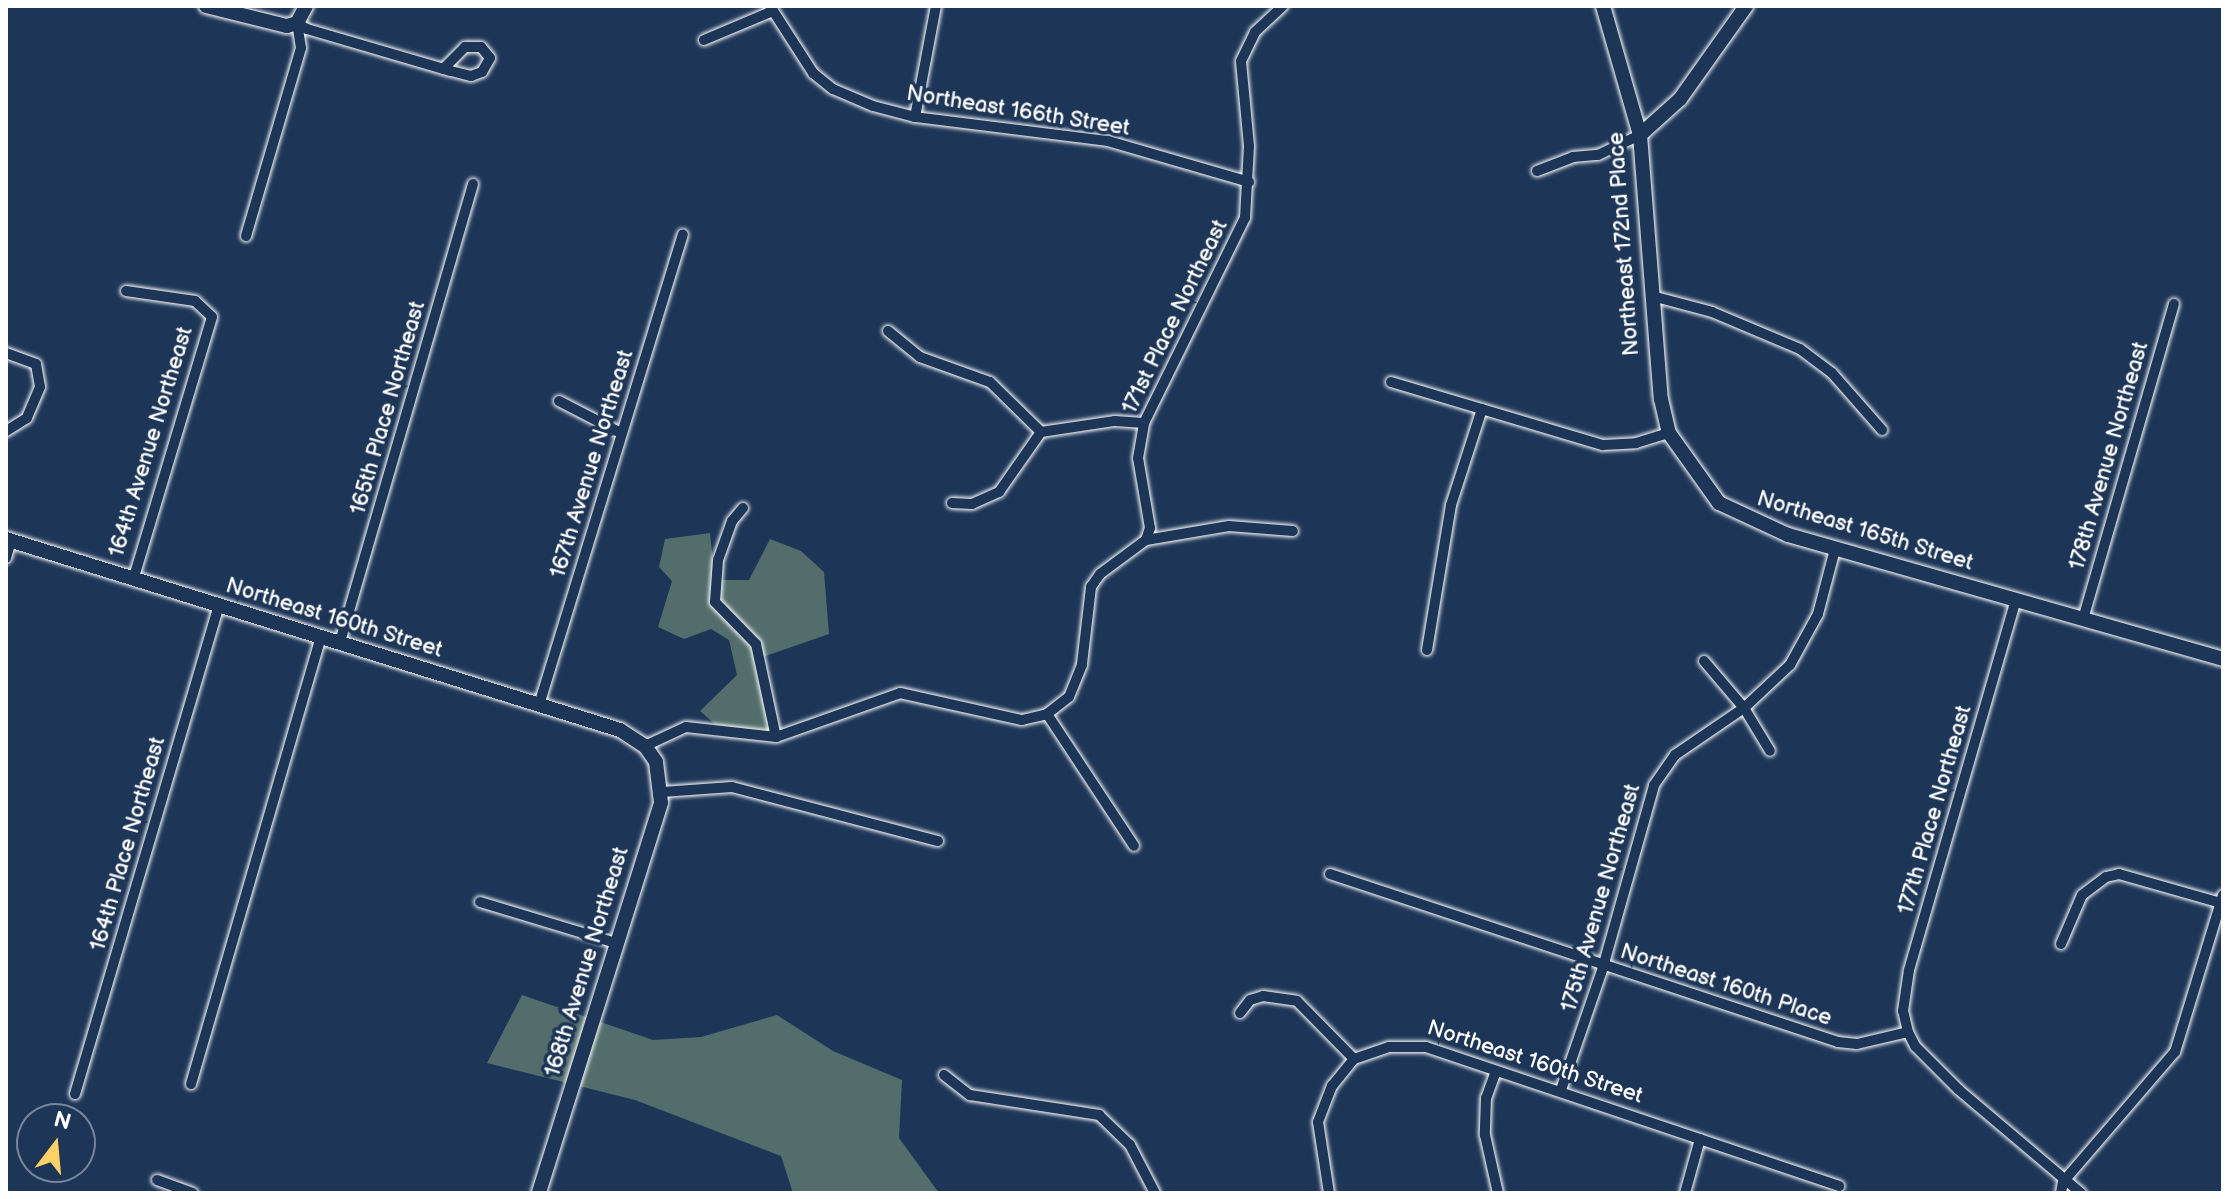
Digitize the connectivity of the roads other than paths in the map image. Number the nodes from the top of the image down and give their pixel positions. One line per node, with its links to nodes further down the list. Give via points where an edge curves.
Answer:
1 (206, 6): 8 (street, via 275,24)
2 (306, 6): 8 (street)
3 (936, 6): 11 (street)
4 (1283, 6): 14 (street, 171st Place Northeast, via 1255,32 1241,61)
5 (1603, 6): 12 (street, Northeast 172nd Place)
6 (1746, 6): 12 (street, via 1680,99)
7 (772, 8): 9 (street); 11 (street, Northeast 166th Street, via 797,55 833,89)
8 (297, 23): 10 (street); 17 (street, via 301,48)
9 (704, 40)
10 (443, 69)
11 (915, 117): 14 (street, Northeast 166th Street, via 1108,141)
12 (1640, 135): 13 (street, via 1598,155 1573,157); 19 (street, Northeast 172nd Place)
13 (1537, 171)
14 (1249, 182): 26 (street, 171st Place Northeast, via 1234,245 1203,296)
15 (473, 184): 44 (street, 165th Place Northeast)
16 (683, 235): 29 (street, 167th Avenue Northeast, via 627,421)
17 (246, 236)
18 (126, 291): 39 (street, 164th Avenue Northeast, via 181,296 206,307 212,317)
19 (1652, 296): 27 (street, via 1712,312 1800,349 1832,373); 31 (street, Northeast 172nd Place, via 1653,357)
20 (2174, 304): 42 (street, 178th Avenue Northeast)
21 (888, 331): 30 (street, via 920,357 990,382)
22 (6, 353): 28 (street, via 36,364 40,387 27,418)
23 (1391, 382): 25 (street)
24 (559, 401): 29 (street)
25 (1482, 409): 31 (street, via 1603,445); 45 (street, via 1451,505)
26 (1144, 423): 30 (street, via 1115,421); 36 (street, 171st Place Northeast, via 1138,458 1150,528)
27 (1882, 430)
28 (6, 431)
29 (619, 432): 48 (street, 167th Avenue Northeast)
30 (1041, 432): 32 (street, via 999,492 972,504)
31 (1669, 433): 37 (street, Northeast 165th Street, via 1719,503 1758,525)
32 (952, 503)
33 (743, 508): 51 (street, via 732,521 718,560 715,602 756,644)
34 (1293, 531): 36 (street, via 1229,526)
35 (9, 540): 38 (street); 39 (street, Northeast 160th Street)
36 (1146, 540): 50 (street, via 1091,587 1078,684)
37 (1835, 549): 40 (street, Northeast 165th Street); 49 (street, 175th Avenue Northeast, via 1818,614 1803,644 1775,682)
38 (6, 558)
39 (134, 577): 41 (street, Northeast 160th Street)
40 (2016, 599): 42 (street, Northeast 165th Street); 64 (street, 177th Place Northeast, via 1909,970 1903,1011)
41 (219, 605): 43 (street, Northeast 160th Street); 70 (street, 164th Place Northeast)
42 (2083, 619): 46 (street, Northeast 165th Street)
43 (321, 637): 44 (street, Northeast 160th Street); 68 (street)
44 (340, 642): 48 (street, Northeast 160th Street)
45 (1427, 650)
46 (2223, 659)
47 (1704, 661): 49 (street)
48 (539, 705): 52 (street, Northeast 160th Street, via 620,730)
49 (1744, 708): 53 (street); 62 (street, 175th Avenue Northeast, via 1675,755 1654,785)
50 (1047, 714): 51 (street, via 1022,720 900,693); 56 (street)
51 (776, 737): 52 (street, via 686,727)
52 (645, 746): 54 (street, via 656,762)
53 (1770, 751)
54 (662, 792): 55 (street, via 732,787); 60 (street, 168th Avenue Northeast)
55 (938, 841)
56 (1134, 846)
57 (1330, 874): 62 (street, Northeast 160th Place)
58 (2222, 899): 61 (street, via 2119,874 2106,877 2082,895); 74 (street, via 2175,1052)
59 (480, 902): 60 (street)
60 (616, 943): 76 (street, 168th Avenue Northeast)
61 (2061, 944)
62 (1603, 967): 64 (street, Northeast 160th Place, via 1838,1042 1857,1044); 69 (street, 175th Avenue Northeast)
63 (1240, 1013): 65 (street, via 1263,996 1297,1001)
64 (1908, 1032): 74 (street, via 1915,1046)
65 (1354, 1059): 66 (street, Northeast 160th Street, via 1389,1047 1426,1047); 78 (street, via 1332,1086 1318,1122)
66 (1496, 1071): 69 (street, Northeast 160th Street); 79 (street, via 1486,1098 1485,1135)
67 (944, 1075): 77 (street, via 970,1095 1099,1115 1130,1145)
68 (191, 1084)
69 (1561, 1090): 71 (street, Northeast 160th Street)
70 (75, 1094)
71 (1700, 1139): 73 (street, Northeast 160th Street); 80 (street)
72 (157, 1180): 75 (street)
73 (1839, 1186)
74 (2062, 1187): 81 (street)
75 (193, 1193)
76 (539, 1193)
77 (1155, 1193)
78 (1329, 1193)
79 (1498, 1193)
80 (1685, 1193)
81 (2081, 1193)

